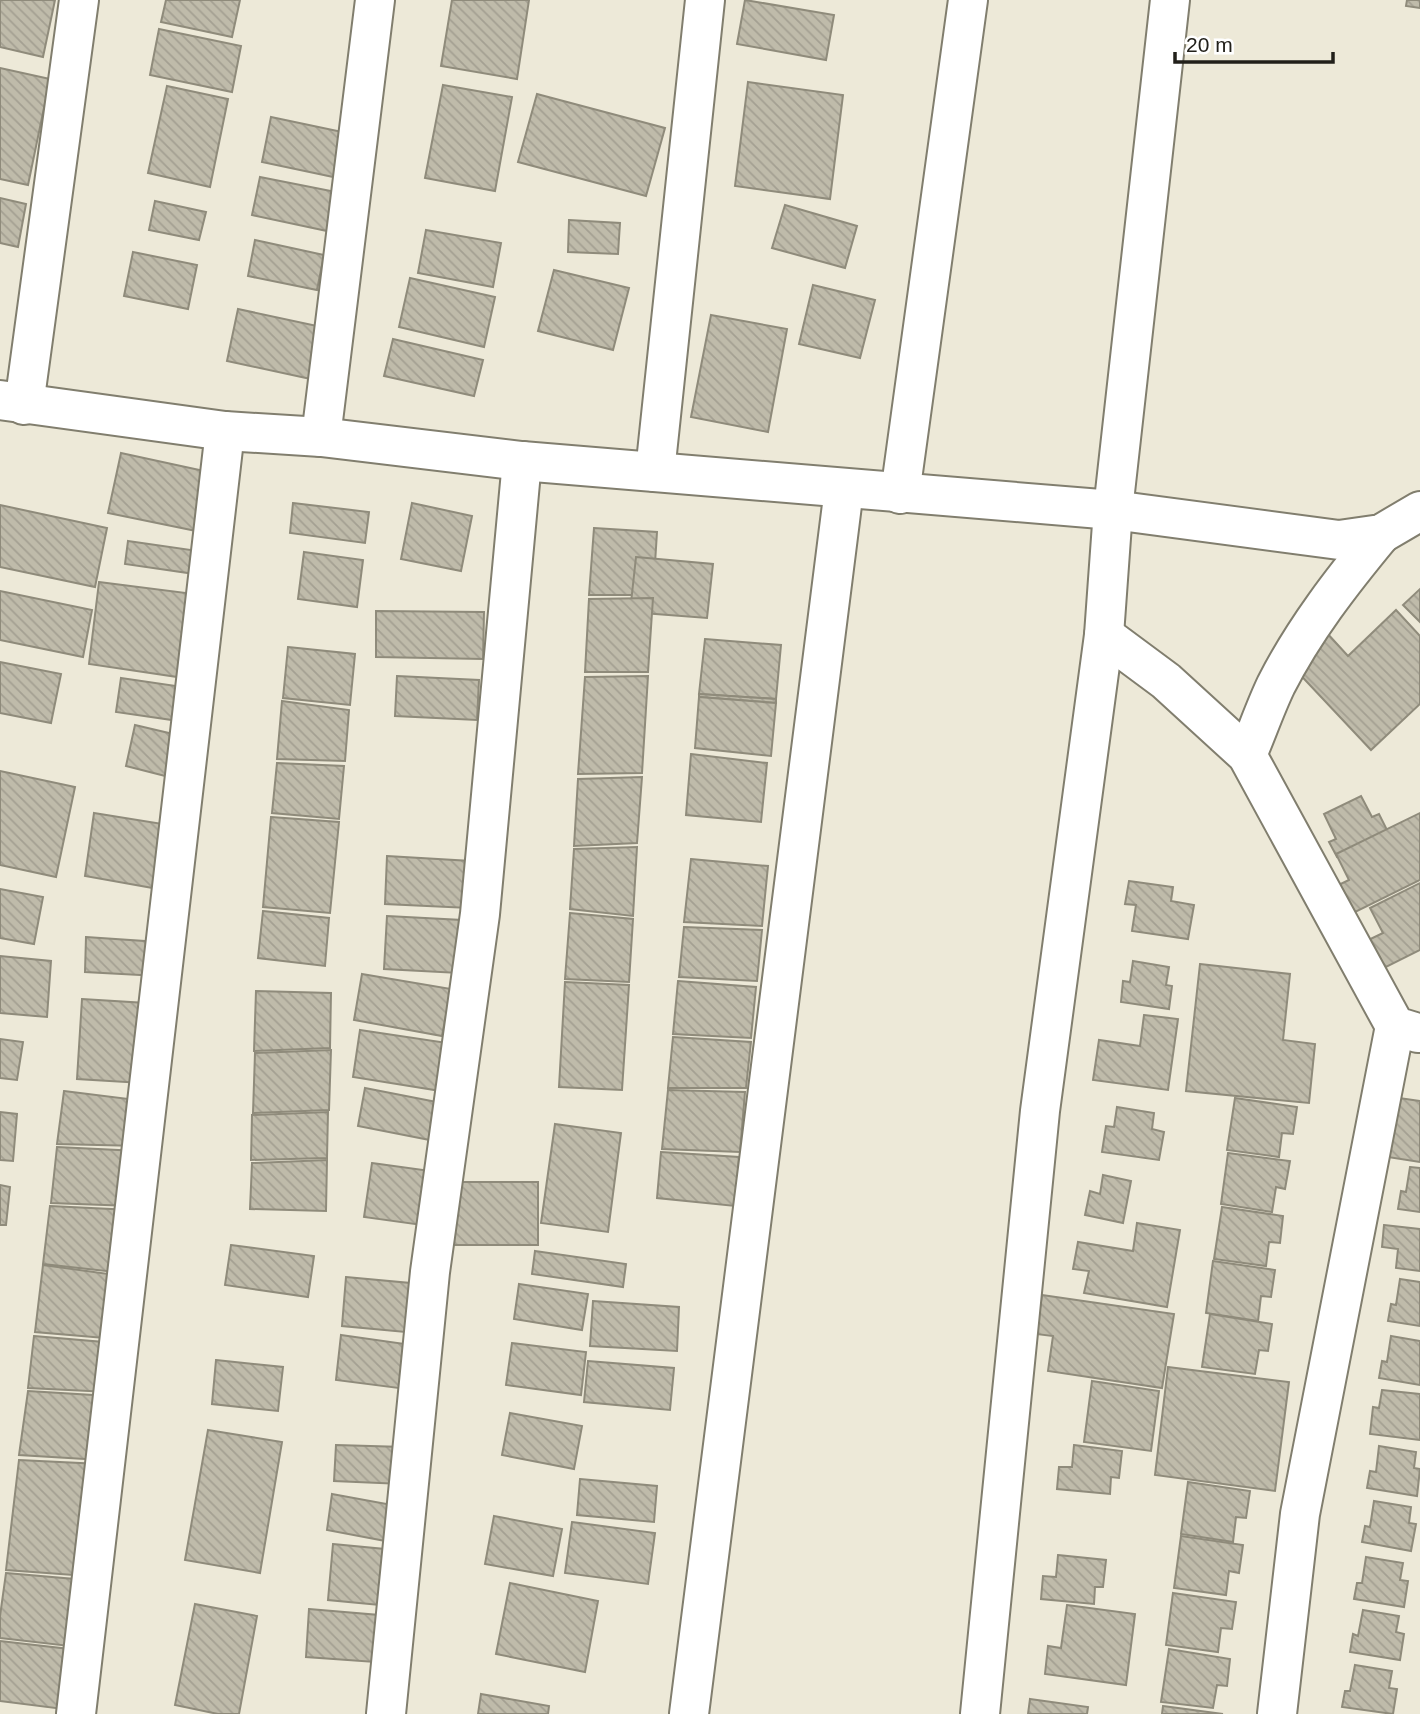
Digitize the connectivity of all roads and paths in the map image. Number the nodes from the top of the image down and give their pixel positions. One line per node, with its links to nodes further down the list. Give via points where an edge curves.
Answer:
1 (79, 0): 6 (street)
2 (375, 0): 8 (street)
3 (705, 0): 10 (street)
4 (968, 0): 12 (street)
5 (1170, 0): 14 (street)
6 (12, 403): 7 (street)
7 (225, 431): 8 (street); 19 (street)
8 (321, 437): 9 (street)
9 (523, 461): 10 (street); 20 (street, via 481,914 430,1272)
10 (655, 471): 11 (street)
11 (844, 489): 12 (street); 21 (street)
12 (901, 494): 14 (street)
13 (1419, 504): 15 (street)
14 (1113, 510): 15 (street, via 1339,540); 16 (street)
15 (1381, 534): 17 (street, via 1298,645)
16 (1104, 635): 17 (street, via 1166,681); 22 (street, via 1040,1111)
17 (1247, 755): 18 (street)
18 (1408, 1030): 23 (street, via 1300,1514)
19 (76, 1714)
20 (386, 1714)
21 (689, 1714)
22 (980, 1714)
23 (1278, 1714)

